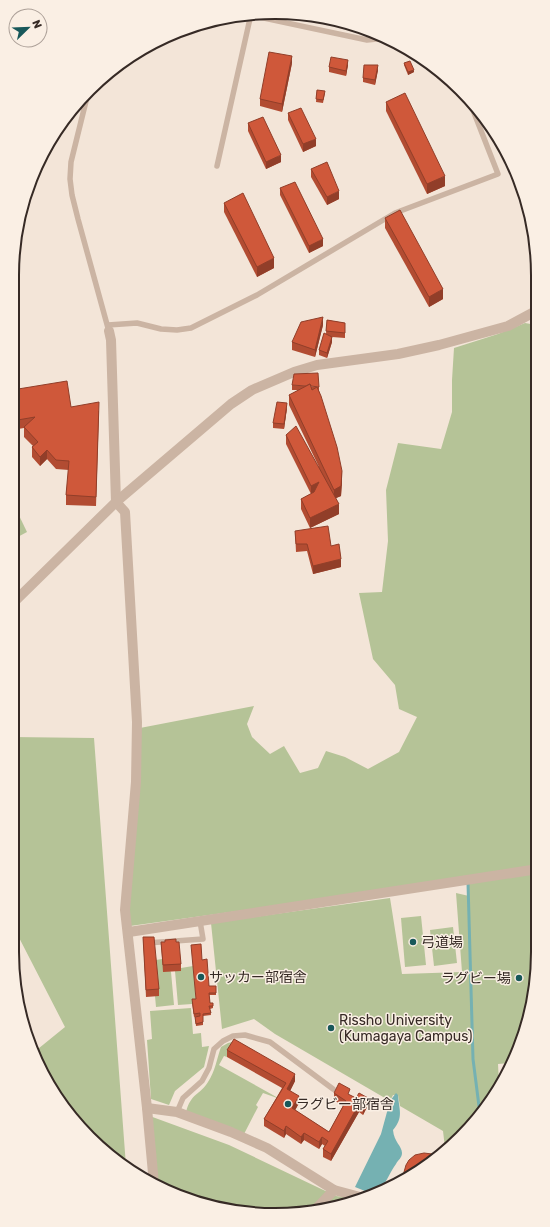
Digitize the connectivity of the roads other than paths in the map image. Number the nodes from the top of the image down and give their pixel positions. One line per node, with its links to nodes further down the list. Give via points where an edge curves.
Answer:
1 (270, 19): 3 (lane, via 367,40)
2 (249, 21): 6 (lane)
3 (375, 39)
4 (85, 103): 8 (lane, via 71,162 70,179 78,219)
5 (475, 116): 8 (lane, via 498,174 395,213 257,295 192,328 161,329 137,323)
6 (217, 166)
7 (531, 314): 9 (street, via 508,326 439,345 317,366 273,380 231,404)
8 (109, 328): 9 (street)
9 (116, 502): 10 (street); 13 (street, via 125,512 137,722 136,782 125,910)
10 (19, 597)
11 (531, 870): 12 (street)
12 (200, 922): 13 (street); 14 (lane, via 203,939)
13 (128, 932): 16 (street)
14 (145, 943)
15 (333, 1089): 17 (lane, via 270,1042 245,1035 233,1036 214,1049 202,1081 184,1098)
16 (147, 1108): 17 (street); 18 (street)
17 (177, 1112): 19 (street, via 267,1148)
18 (153, 1177)
19 (334, 1190): 20 (street); 21 (street)
20 (353, 1195)
21 (321, 1204)

